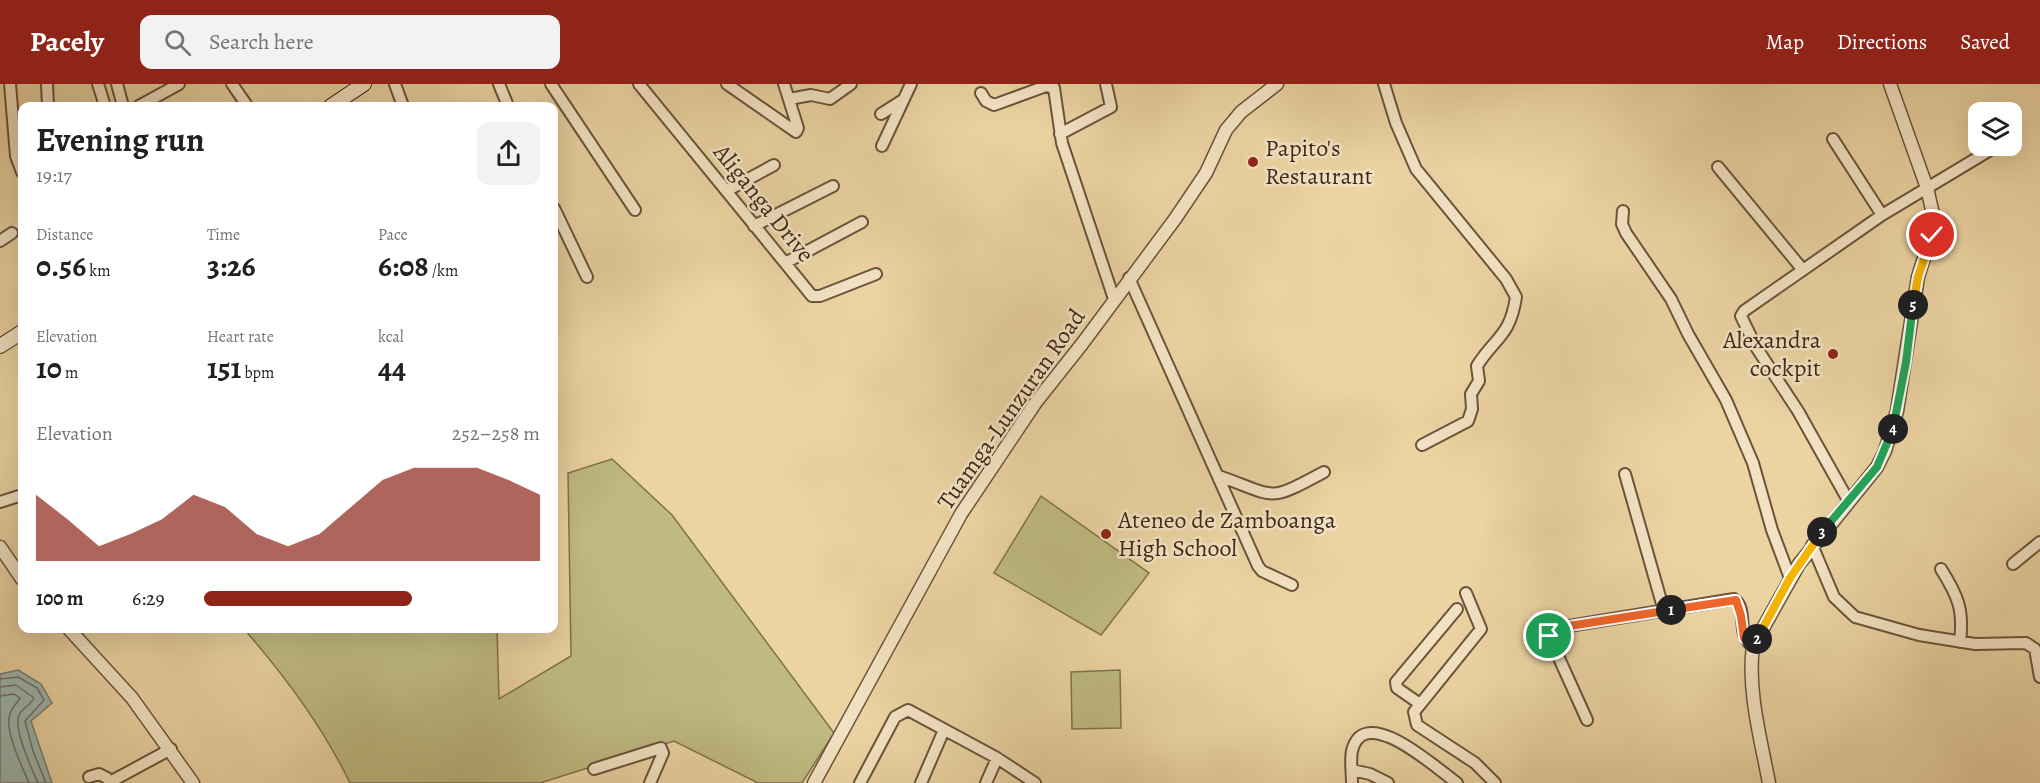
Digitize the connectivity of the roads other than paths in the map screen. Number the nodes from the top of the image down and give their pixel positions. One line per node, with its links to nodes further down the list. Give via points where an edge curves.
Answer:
1 (10, 84): 35 (street)
2 (47, 84): 23 (street)
3 (98, 84): 24 (street)
4 (117, 84): 25 (street)
5 (179, 84): 26 (street)
6 (232, 84): 27 (street)
7 (394, 84): 29 (street)
8 (500, 84): 30 (street)
9 (551, 84): 42 (street)
10 (639, 84): 41 (street, Aliganga Drive)
11 (728, 84): 21 (street, via 796,132)
12 (784, 84): 21 (street)
13 (851, 84): 21 (street, via 830,99 810,95)
14 (911, 84): 22 (street)
15 (1106, 84): 32 (street, via 1111,106)
16 (1277, 84): 54 (street, Tuamga-Lunzuran Road, via 1241,112 1226,130 1206,173)
17 (1384, 84): 58 (street, via 1416,170 1506,279 1516,297 1509,326 1477,366 1479,381 1471,394 1468,421)
18 (362, 85): 28 (main road)
19 (981, 93): 32 (street, via 994,105 1051,86)
20 (1894, 96): 40 (street)
21 (789, 99)
22 (903, 100): 31 (street); 34 (street)
23 (48, 102)
24 (104, 102)
25 (122, 102)
26 (155, 102)
27 (245, 102)
28 (337, 102)
29 (401, 102)
30 (507, 102)
31 (880, 114)
32 (1060, 134): 55 (street)
33 (1833, 139): 45 (street)
34 (882, 146)
35 (18, 147)
36 (1980, 156): 40 (street)
37 (774, 165): 41 (street)
38 (1718, 167): 51 (street)
39 (833, 186): 47 (street)
40 (1927, 188): 45 (street); 63 (street, via 1935,223 1918,277 1897,411 1877,467)
41 (728, 190): 47 (street, Aliganga Drive)
42 (635, 210)
43 (1623, 211): 71 (street, via 1626,233 1671,299 1726,400 1753,463)
44 (558, 216): 53 (street)
45 (1882, 216): 51 (street)
46 (862, 222): 50 (street)
47 (754, 226): 50 (street, Aliganga Drive)
48 (12, 233): 49 (street)
49 (0, 242)
50 (785, 263): 52 (street, Aliganga Drive, via 809,293 818,297)
51 (1803, 270): 63 (street, via 1741,316)
52 (876, 274)
53 (587, 277)
54 (1130, 278): 55 (street, Tuamga-Lunzuran Road); 61 (street)
55 (1114, 299): 91 (street, Tuamga-Lunzuran Road, via 1036,402 961,514)
56 (18, 335): 57 (main road)
57 (0, 346)
58 (1422, 445)
59 (1324, 472): 61 (street, via 1275,496)
60 (1625, 474): 75 (street)
61 (1219, 476): 72 (street, via 1258,566)
62 (18, 496): 64 (street)
63 (1848, 500): 66 (street)
64 (0, 502)
65 (2040, 542): 68 (street)
66 (1812, 545): 71 (street); 77 (street, via 1834,597 1855,617 1878,626)
67 (0, 547): 70 (street)
68 (2013, 564)
69 (1941, 569): 77 (street, via 1960,606)
70 (18, 573)
71 (1790, 578): 78 (street)
72 (1292, 585)
73 (1466, 593): 80 (street, via 1481,629)
74 (1457, 609): 80 (street, via 1396,682 1397,688)
75 (1664, 611): 78 (street, via 1736,600 1744,638); 81 (street, via 1569,626 1545,638)
76 (73, 633): 83 (street, via 132,698)
77 (1960, 642): 79 (street, via 2026,643 2035,649)
78 (1753, 646): 100 (street, via 1757,718)
79 (2040, 677)
80 (1420, 704): 99 (street, via 1414,712 1417,725 1474,763)
81 (1587, 720)
82 (944, 730): 84 (street); 92 (street, via 908,710 899,713); 93 (street)
83 (171, 749): 88 (street); 89 (street)
84 (997, 758): 94 (street); 95 (street)
85 (594, 769): 90 (street, via 661,748 663,753)
86 (1352, 770): 96 (street); 97 (street); 98 (street, via 1351,753 1356,740 1363,734 1379,732 1394,738)
87 (89, 777): 88 (street, via 99,774)
88 (110, 783)
89 (194, 783)
90 (650, 783)
91 (814, 783)
92 (860, 783)
93 (921, 783)
94 (986, 783)
95 (1035, 783)
96 (1352, 783)
97 (1388, 783)
98 (1457, 783)
99 (1494, 783)
100 (1769, 783)

